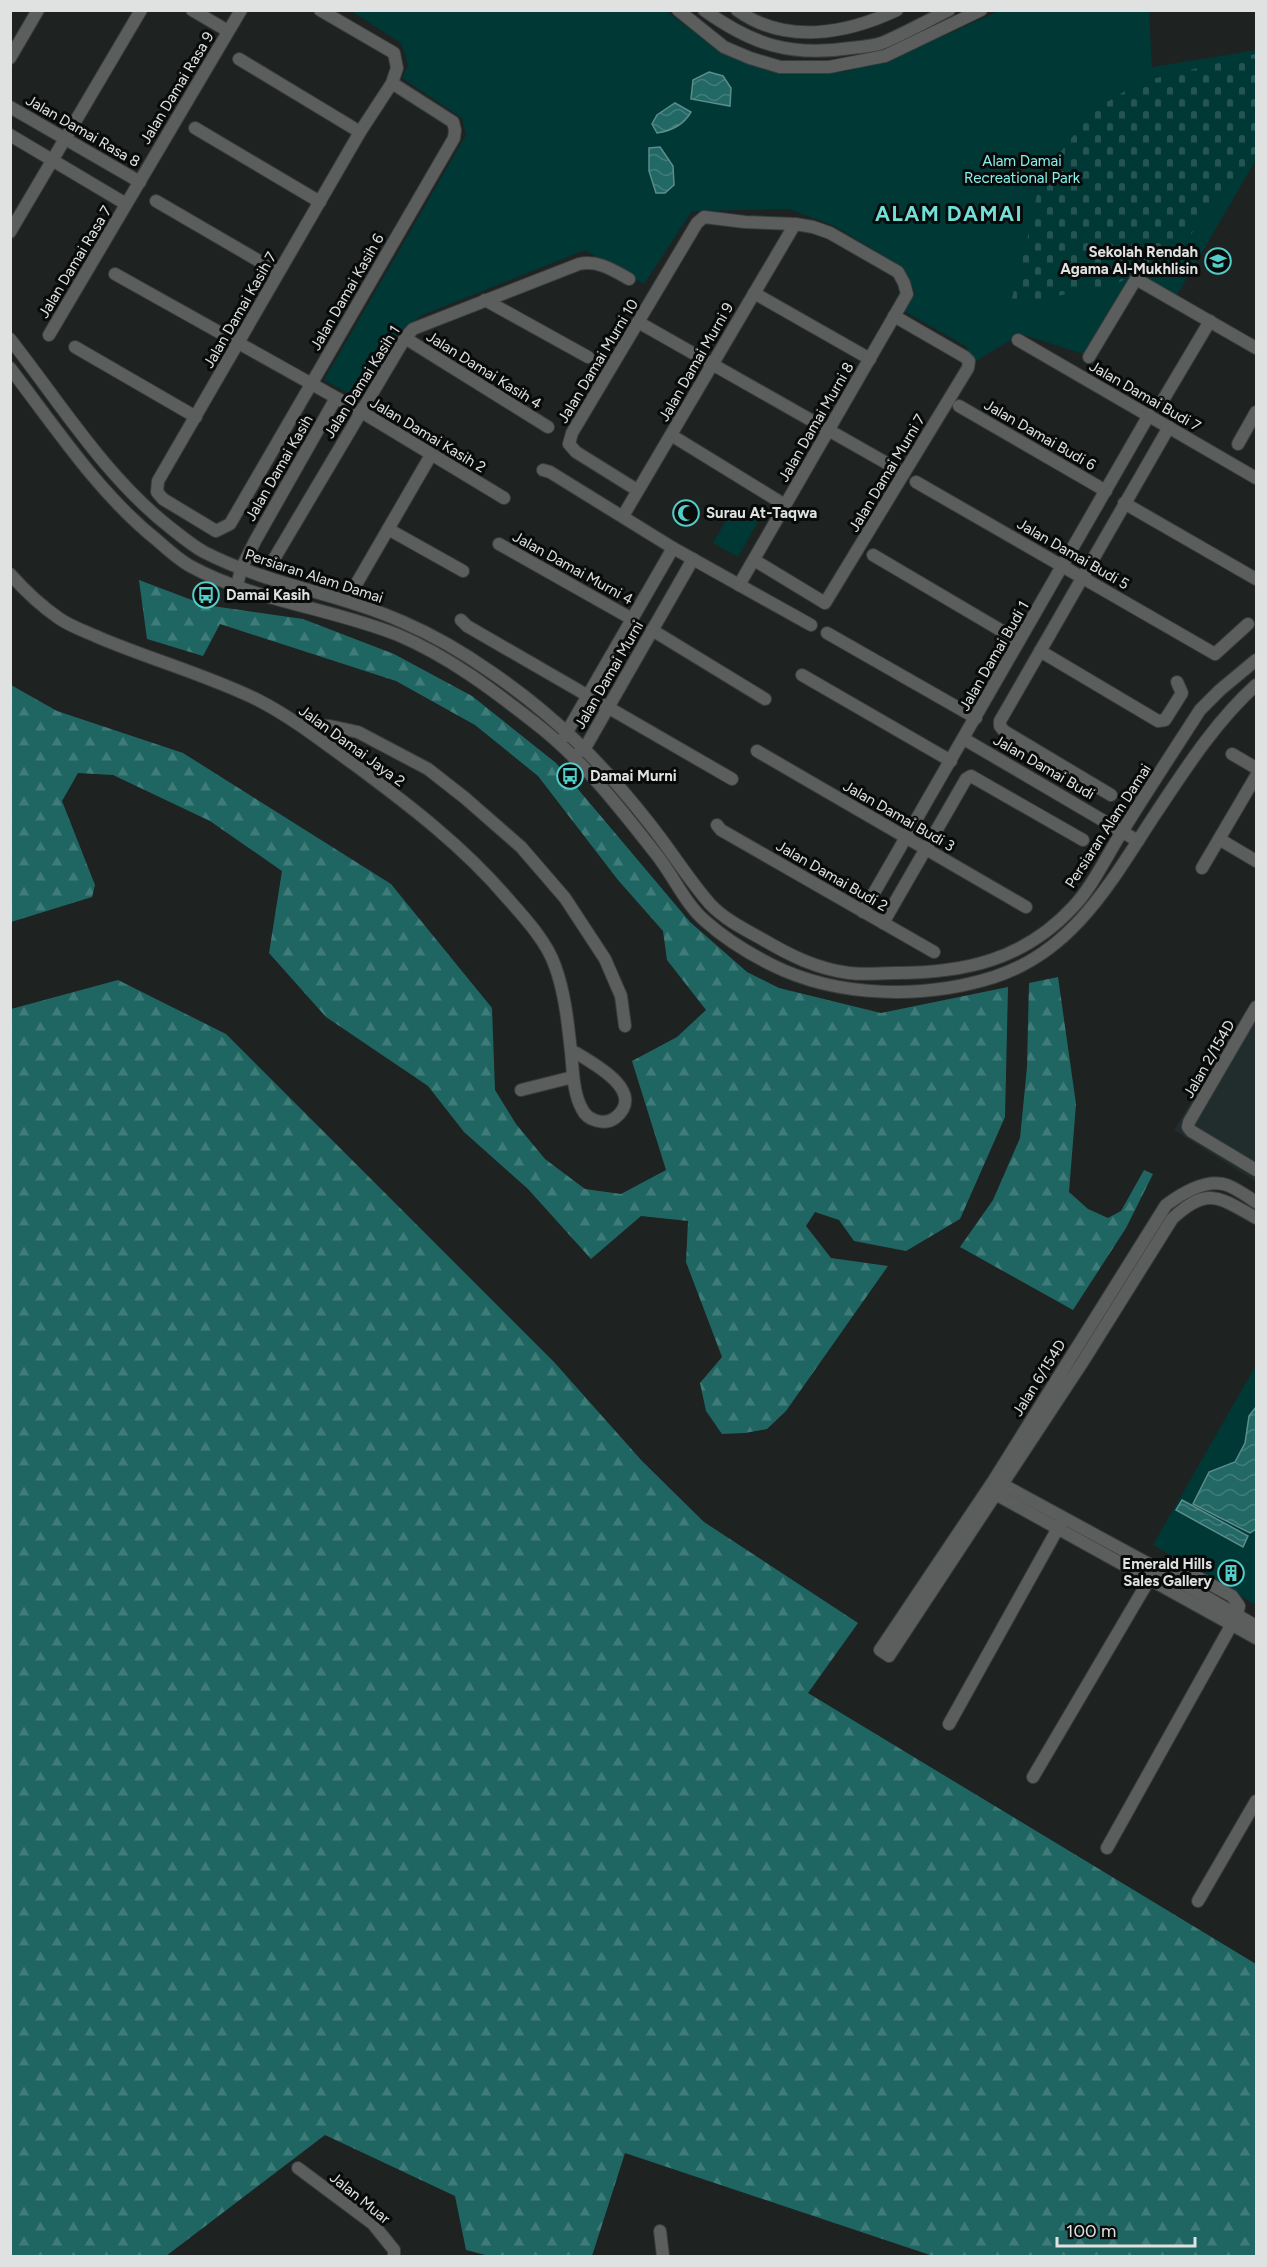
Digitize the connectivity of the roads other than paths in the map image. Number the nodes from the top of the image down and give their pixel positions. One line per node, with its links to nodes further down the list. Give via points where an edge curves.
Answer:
1 (38, 10): 14 (street)
2 (141, 10): 21 (street)
3 (192, 10): 12 (street)
4 (241, 10): 12 (street, Jalan Damai Rasa 9)
5 (320, 10): 16 (street, via 394,53 397,68)
6 (678, 10): 10 (street, via 724,47 750,58 780,67 829,67 885,56)
7 (704, 10): 13 (street)
8 (897, 10): 11 (street, via 840,31 808,33 774,30 757,24)
9 (949, 10): 13 (street, via 880,44 828,52 783,49)
10 (981, 10)
11 (742, 12): 13 (street)
12 (228, 31): 23 (street, Jalan Damai Rasa 9)
13 (733, 31)
14 (10, 58)
15 (239, 58): 19 (street)
16 (392, 83): 19 (street, Jalan Damai Kasih 7); 49 (street, Jalan Damai Kasih 6, via 453,122 454,138)
17 (10, 106): 21 (street, Jalan Damai Rasa 8)
18 (195, 128): 25 (street)
19 (360, 132): 25 (street, Jalan Damai Kasih 7)
20 (10, 135): 22 (street)
21 (66, 139): 22 (street); 23 (street, Jalan Damai Rasa 8)
22 (53, 161): 26 (street); 28 (street)
23 (140, 182): 26 (street, Jalan Damai Rasa 9)
24 (156, 201): 29 (street)
25 (320, 202): 29 (street, Jalan Damai Kasih 7)
26 (126, 204): 37 (street, Jalan Damai Rasa 7)
27 (795, 224): 32 (street, Jalan Damai Murni 9); 34 (street, Jalan Damai Murni 8, via 830,233 898,272 907,294); 36 (street, Jalan Damai Murni 10, via 704,217)
28 (10, 232)
29 (278, 272): 41 (street, Jalan Damai Kasih 7)
30 (115, 274): 41 (street, Jalan Damai Kasih 2)
31 (629, 279): 33 (street, Jalan Damai Kasih 1, via 589,262)
32 (754, 293): 46 (street); 47 (street, Jalan Damai Murni 9)
33 (485, 300): 38 (street, Jalan Damai Kasih 1, via 423,324); 44 (street)
34 (894, 316): 46 (street, Jalan Damai Murni 8); 64 (street, Jalan Damai Murni 7, via 969,361)
35 (1210, 321): 43 (street); 45 (street, via 1136,279); 51 (street)
36 (638, 322): 47 (street); 67 (street, Jalan Damai Murni 10, via 569,444 576,453)
37 (49, 335)
38 (405, 338): 53 (street, Jalan Damai Kasih 1); 57 (street, Jalan Damai Kasih 4)
39 (10, 339): 82 (street, Persiaran Alam Damai, via 128,489 200,550)
40 (1018, 340): 55 (street, Jalan Damai Budi 7)
41 (238, 344): 49 (street, Jalan Damai Kasih 2); 56 (street, Jalan Damai Kasih 7)
42 (75, 347): 56 (street)
43 (1257, 348)
44 (588, 357)
45 (1089, 357)
46 (870, 358): 59 (street, Jalan Damai Murni 8)
47 (712, 363): 59 (street); 60 (street, Jalan Damai Murni 9)
48 (10, 368): 88 (street, Persiaran Alam Damai, via 96,481 134,522 186,564)
49 (311, 384): 50 (street, Jalan Damai Kasih 2); 74 (street, Jalan Damai Kasih 6, via 230,524)
50 (336, 398): 53 (street, Jalan Damai Kasih 2); 82 (street, Jalan Damai Kasih)
51 (1163, 400)
52 (958, 406): 68 (street, Jalan Damai Budi 6)
53 (360, 411): 62 (street, Jalan Damai Kasih 2); 78 (street, Jalan Damai Kasih 1)
54 (1257, 412): 61 (street)
55 (1149, 415): 58 (street, Jalan Damai Budi 7); 68 (street, Jalan Damai Budi 1)
56 (196, 417): 74 (street, Jalan Damai Kasih 7, via 158,481 157,492)
57 (548, 427)
58 (1169, 427): 65 (street, Jalan Damai Budi 7); 70 (street)
59 (829, 429): 64 (street); 71 (street, Jalan Damai Murni 8)
60 (671, 435): 67 (street, Jalan Damai Murni 9); 71 (street)
61 (1238, 444)
62 (431, 455): 69 (street, Jalan Damai Kasih 2); 73 (street)
63 (543, 470): 72 (street)
64 (904, 473): 80 (street, Jalan Damai Murni 7, via 825,603)
65 (1257, 478)
66 (916, 482): 81 (street, Jalan Damai Budi 5)
67 (637, 490): 72 (street, Jalan Damai Murni 9)
68 (1106, 491): 81 (street, Jalan Damai Budi 1)
69 (504, 498)
70 (1124, 503): 85 (street); 86 (street)
71 (785, 505): 80 (street, Jalan Damai Murni 8)
72 (623, 516): 76 (street)
73 (388, 529): 83 (street); 89 (street)
74 (216, 531)
75 (499, 544): 92 (street, Jalan Damai Murni 4)
76 (673, 548): 79 (street); 90 (street, Jalan Damai Murni)
77 (873, 555): 98 (street)
78 (274, 559)
79 (693, 559): 87 (street); 91 (street, Jalan Damai Murni)
80 (754, 560): 87 (street, Jalan Damai Murni 8)
81 (1063, 565): 85 (street, Jalan Damai Budi 5); 98 (street, Jalan Damai Budi 1)
82 (241, 569): 88 (street, Jalan Damai Kasih); 109 (street, Persiaran Alam Damai, via 401,621 491,672)
83 (463, 571)
84 (10, 574): 108 (street, Jalan Damai Jaya 2, via 30,597 63,621 257,700)
85 (1082, 576): 94 (street, Jalan Damai Budi 5, via 1215,654); 99 (street)
86 (1257, 579)
87 (739, 585): 95 (street)
88 (237, 586): 111 (street, Persiaran Alam Damai, via 398,635 483,683)
89 (354, 588)
90 (641, 604): 91 (street, Jalan Damai Murni, via 652,596 663,599); 92 (street, Jalan Damai Murni)
91 (666, 606): 96 (street, Jalan Damai Murni)
92 (632, 619): 104 (street, Jalan Damai Murni)
93 (461, 620): 104 (street)
94 (1248, 624)
95 (812, 626)
96 (652, 630): 105 (street); 106 (street, Jalan Damai Murni)
97 (827, 633): 107 (street)
98 (1019, 640): 107 (street, Jalan Damai Budi 1)
99 (1040, 651): 102 (street, via 1158,721 1165,720 1182,693); 120 (street, Jalan Damai Budi, via 1000,726)
100 (1257, 660): 121 (street, Persiaran Alam Damai, via 1200,710)
101 (802, 675): 116 (street)
102 (1177, 682)
103 (1257, 685): 128 (street, Persiaran Alam Damai, via 1220,722)
104 (588, 696): 106 (street); 109 (street, Jalan Damai Murni)
105 (765, 699)
106 (608, 707): 112 (street, Jalan Damai Murni); 119 (street)
107 (976, 718): 110 (street, Jalan Damai Budi 1)
108 (300, 724): 140 (street, via 358,732 428,769 521,848 565,898 605,959 621,996); 141 (street, Jalan Damai Jaya 2, via 446,836 507,898 555,964)
109 (568, 731): 111 (street, Jalan Damai Murni); 112 (street, Persiaran Alam Damai)
110 (964, 739): 116 (street, Jalan Damai Budi 1); 122 (street, Jalan Damai Budi)
111 (560, 742): 115 (street, Persiaran Alam Damai)
112 (585, 748): 115 (street, Jalan Damai Murni); 136 (street, Persiaran Alam Damai, via 648,821 711,904)
113 (757, 751): 125 (street, Jalan Damai Budi 3)
114 (1232, 754): 117 (street)
115 (574, 755): 138 (street, Persiaran Alam Damai, via 658,857 701,918)
116 (951, 761): 125 (street, Jalan Damai Budi 1)
117 (1257, 768)
118 (1257, 776): 126 (street)
119 (732, 779)
120 (1111, 795)
121 (1138, 805): 122 (street, via 1121,818); 124 (street, Persiaran Alam Damai)
122 (1101, 818): 124 (street, Jalan Damai Budi); 130 (street, via 1112,837)
123 (717, 825): 134 (street, Jalan Damai Budi 2)
124 (1122, 831): 128 (street, Jalan Damai Budi); 130 (street, Persiaran Alam Damai)
125 (907, 838): 129 (street, Jalan Damai Budi 3); 134 (street, Jalan Damai Budi 1)
126 (1219, 839): 131 (street); 132 (street)
127 (1083, 840): 129 (street, via 970,776)
128 (1138, 842): 138 (street, Persiaran Alam Damai, via 1107,890 1059,940 1000,975 971,984 910,991 855,990 826,986)
129 (926, 849): 133 (street, Jalan Damai Budi 3); 135 (street)
130 (1107, 855): 136 (street, Persiaran Alam Damai, via 1073,907 1039,937 1000,959 958,970 850,973 807,963)
131 (1257, 861)
132 (1202, 868)
133 (1026, 907)
134 (863, 912): 135 (street, Jalan Damai Budi 2)
135 (883, 923): 137 (street, Jalan Damai Budi 2)
136 (778, 948): 138 (street)
137 (934, 952)
138 (770, 964)
139 (1257, 1007): 144 (street, Jalan 2/154D, via 1188,1127)
140 (625, 1026)
141 (571, 1050): 142 (street, Jalan Damai Jaya 2); 142 (street, Jalan Damai Jaya 2, via 618,1082 624,1103 614,1119 605,1122 586,1116)
142 (573, 1077): 143 (street)
143 (521, 1090)
144 (1257, 1170)
145 (1257, 1202): 147 (street, Jalan 6/154D, via 1226,1185 1208,1184 1166,1205)
146 (1257, 1218): 147 (street, Jalan 6/154D, via 1222,1199 1204,1199 1186,1205 1172,1219)
147 (995, 1487): 148 (street); 153 (street, Jalan 6/154D)
148 (1061, 1523): 149 (street); 154 (street)
149 (1153, 1573): 150 (street); 155 (street)
150 (1234, 1619): 151 (street); 152 (street); 157 (street)
151 (1257, 1626)
152 (1257, 1638)
153 (885, 1653)
154 (949, 1724)
155 (1033, 1777)
156 (1257, 1801): 158 (street)
157 (1107, 1848)
158 (1198, 1902)
159 (298, 2168): 161 (street, Jalan Muar, via 373,2224 394,2250)
160 (660, 2231): 162 (street)
161 (394, 2256)
162 (663, 2256)

